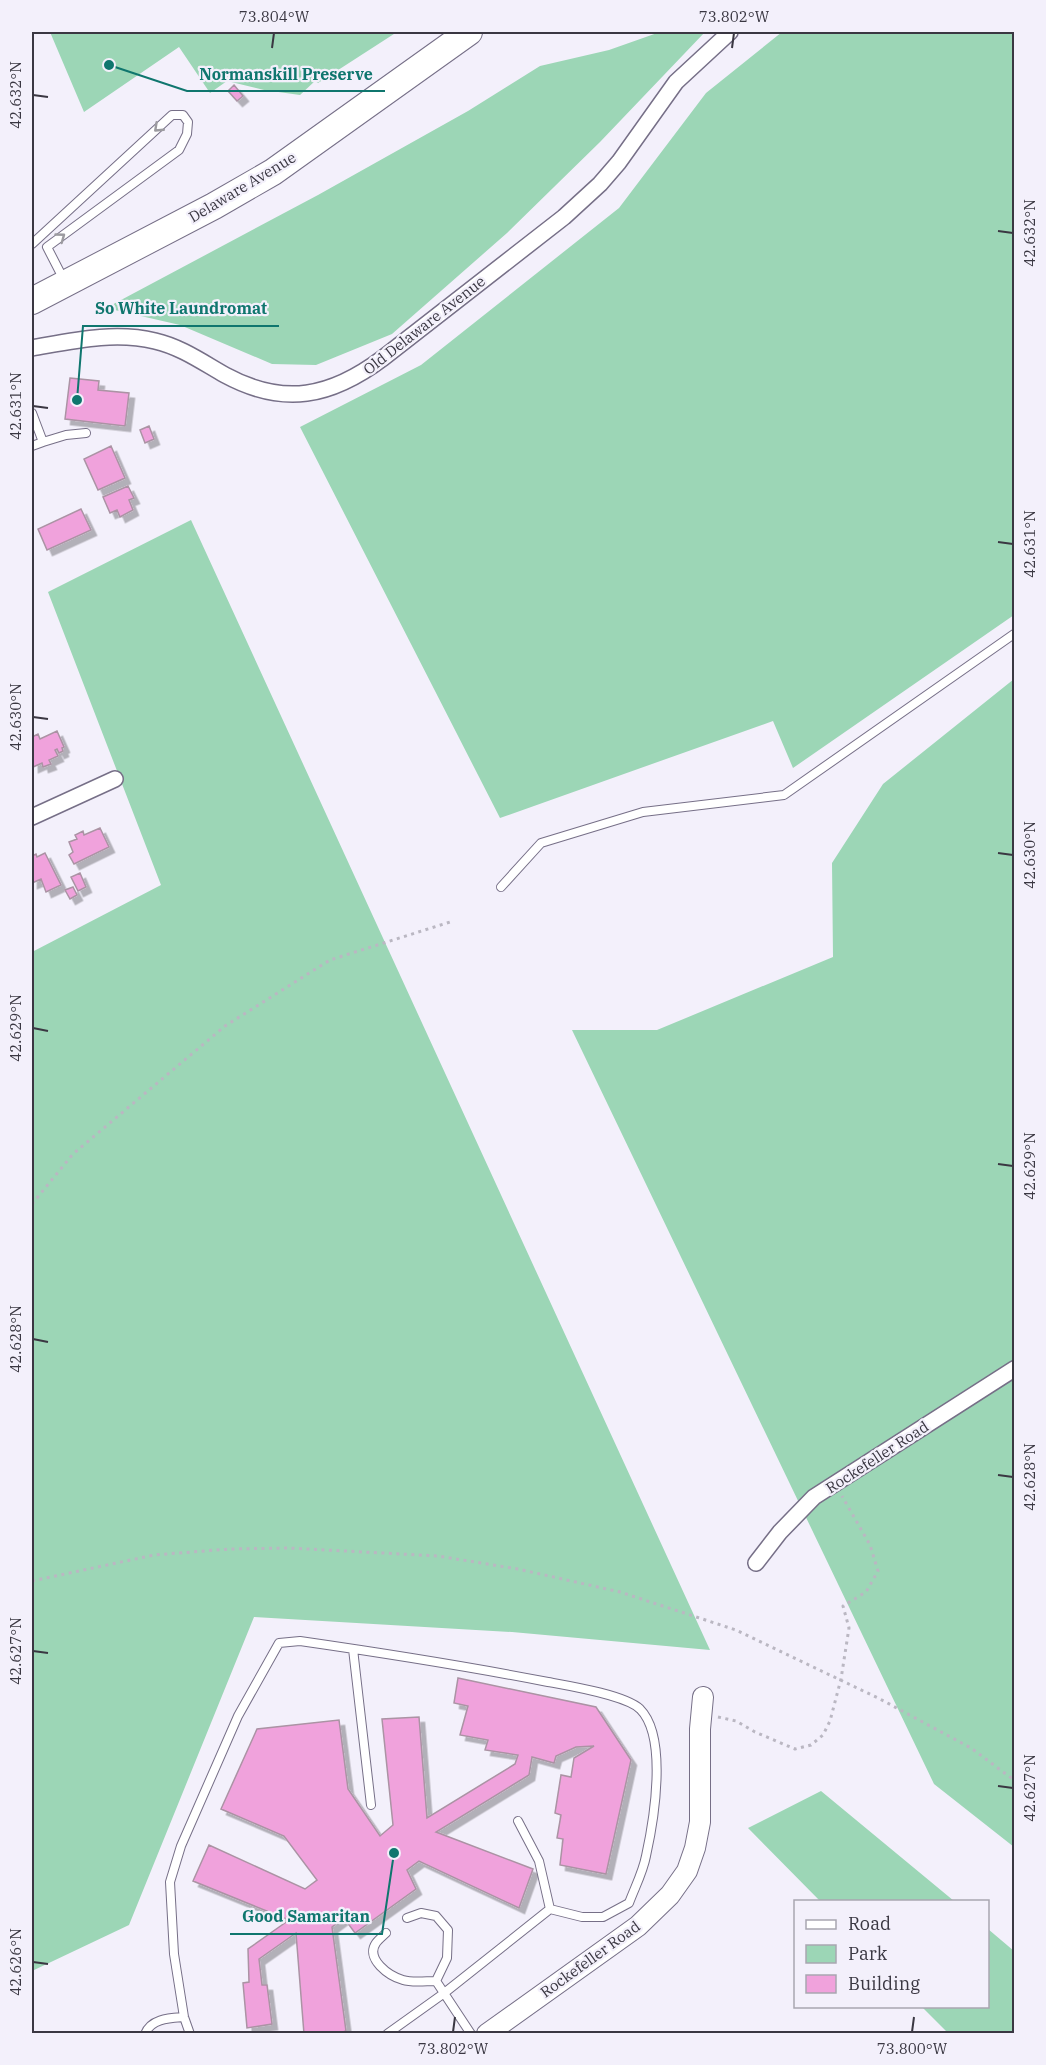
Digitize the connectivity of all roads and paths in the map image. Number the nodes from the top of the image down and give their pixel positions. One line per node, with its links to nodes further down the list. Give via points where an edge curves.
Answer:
1 (469, 32): 4 (main road, Delaware Avenue, via 273,172)
2 (730, 32): 6 (street, Old Delaware Avenue, via 676,82 619,162 584,199 383,358 338,386 304,394 261,390 232,379 179,349 142,338 94,338)
3 (32, 244): 4 (lane, one-way to 3, via 47,247 179,150 187,134 188,122 183,115 172,115)
4 (66, 284): 5 (main road, Delaware Avenue)
5 (32, 301)
6 (32, 348)
7 (32, 413): 9 (lane)
8 (86, 433): 9 (lane)
9 (43, 442): 10 (lane)
10 (32, 446)
11 (1014, 634): 14 (lane, via 784,795 643,812 541,843)
12 (115, 779): 13 (street)
13 (32, 817)
14 (501, 887)
15 (450, 922): 16 (path, via 330,960 225,1026 73,1154)
16 (32, 1204)
17 (1014, 1369): 18 (street, Rockefeller Road)
18 (836, 1484): 19 (street, Rockefeller Road, via 814,1497); 22 (path, via 870,1545 878,1570 866,1592 843,1606 849,1628)
19 (756, 1563)
20 (32, 1581): 22 (path, via 154,1555 229,1549 289,1548 438,1556 620,1592 736,1630)
21 (353, 1648): 25 (lane); 27 (lane, via 585,1689 640,1709 655,1739 656,1790 646,1858 629,1903 603,1917 582,1917); 32 (lane, via 300,1641 279,1643 238,1716 181,1846 170,1882 174,1954)
22 (841, 1680): 23 (path, via 823,1735 811,1745 795,1749); 24 (path, via 971,1748)
23 (703, 1705): 37 (street, Rockefeller Road, via 700,1822 687,1871 638,1926)
24 (1014, 1780)
25 (371, 1805)
26 (518, 1821): 27 (lane, via 539,1861)
27 (550, 1909): 31 (lane)
28 (407, 1918): 30 (lane, via 421,1914 436,1916 448,1930 447,1958)
29 (386, 1933): 30 (lane, via 375,1944 376,1962 404,1981)
30 (436, 1981): 31 (lane)
31 (443, 1994): 35 (lane); 36 (lane)
32 (184, 2017): 33 (lane, via 162,2019 147,2028); 34 (lane)
33 (145, 2034)
34 (190, 2034)
35 (387, 2034)
36 (471, 2034)
37 (488, 2034)

